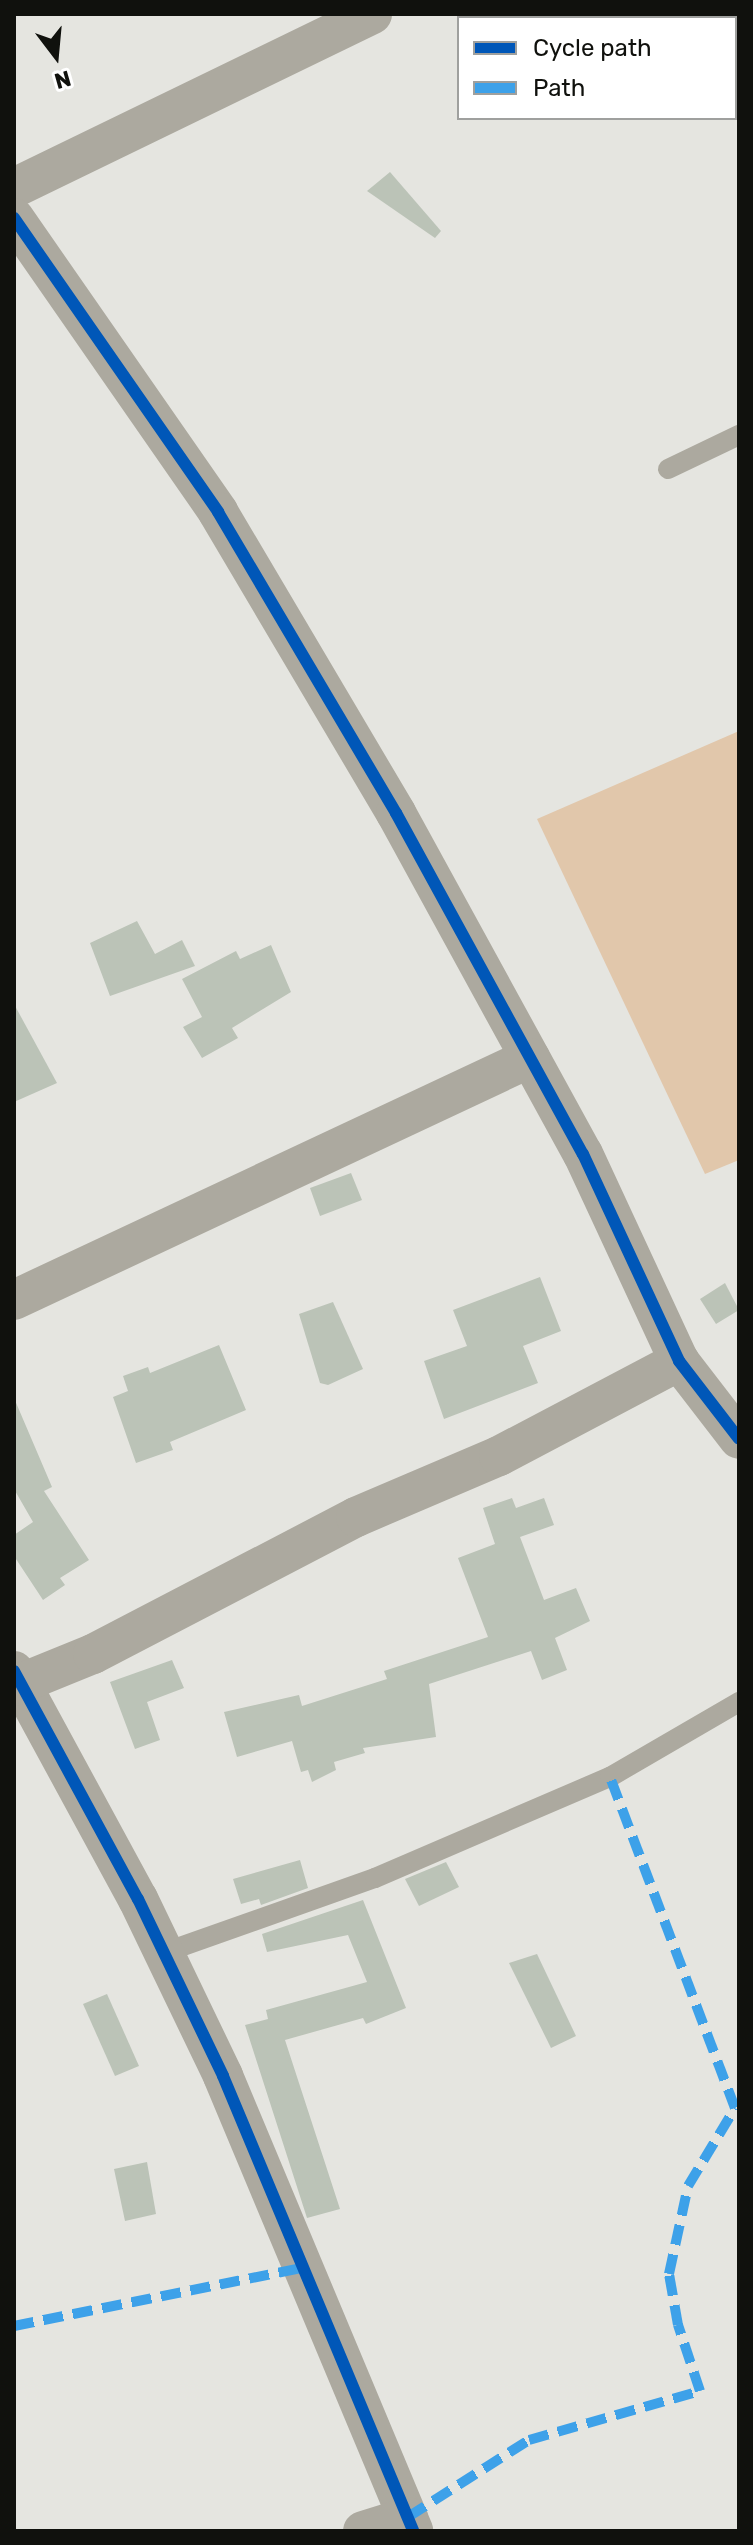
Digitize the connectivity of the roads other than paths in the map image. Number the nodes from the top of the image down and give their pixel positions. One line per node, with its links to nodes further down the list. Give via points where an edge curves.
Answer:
1 (372, 14): 2 (street)
2 (14, 188)
3 (14, 218): 6 (street, via 218,512 396,813)
4 (739, 435): 5 (lane)
5 (668, 469)
6 (530, 1058): 7 (street); 8 (street, via 583,1154)
7 (14, 1300)
8 (679, 1361): 9 (street); 10 (street, via 499,1456 356,1517 93,1654)
9 (739, 1439)
10 (17, 1680): 12 (street)
11 (739, 1702): 12 (lane, via 610,1777 375,1878)
12 (163, 1953): 13 (street, via 307,2267)
13 (410, 2524): 14 (street)
14 (363, 2531)

